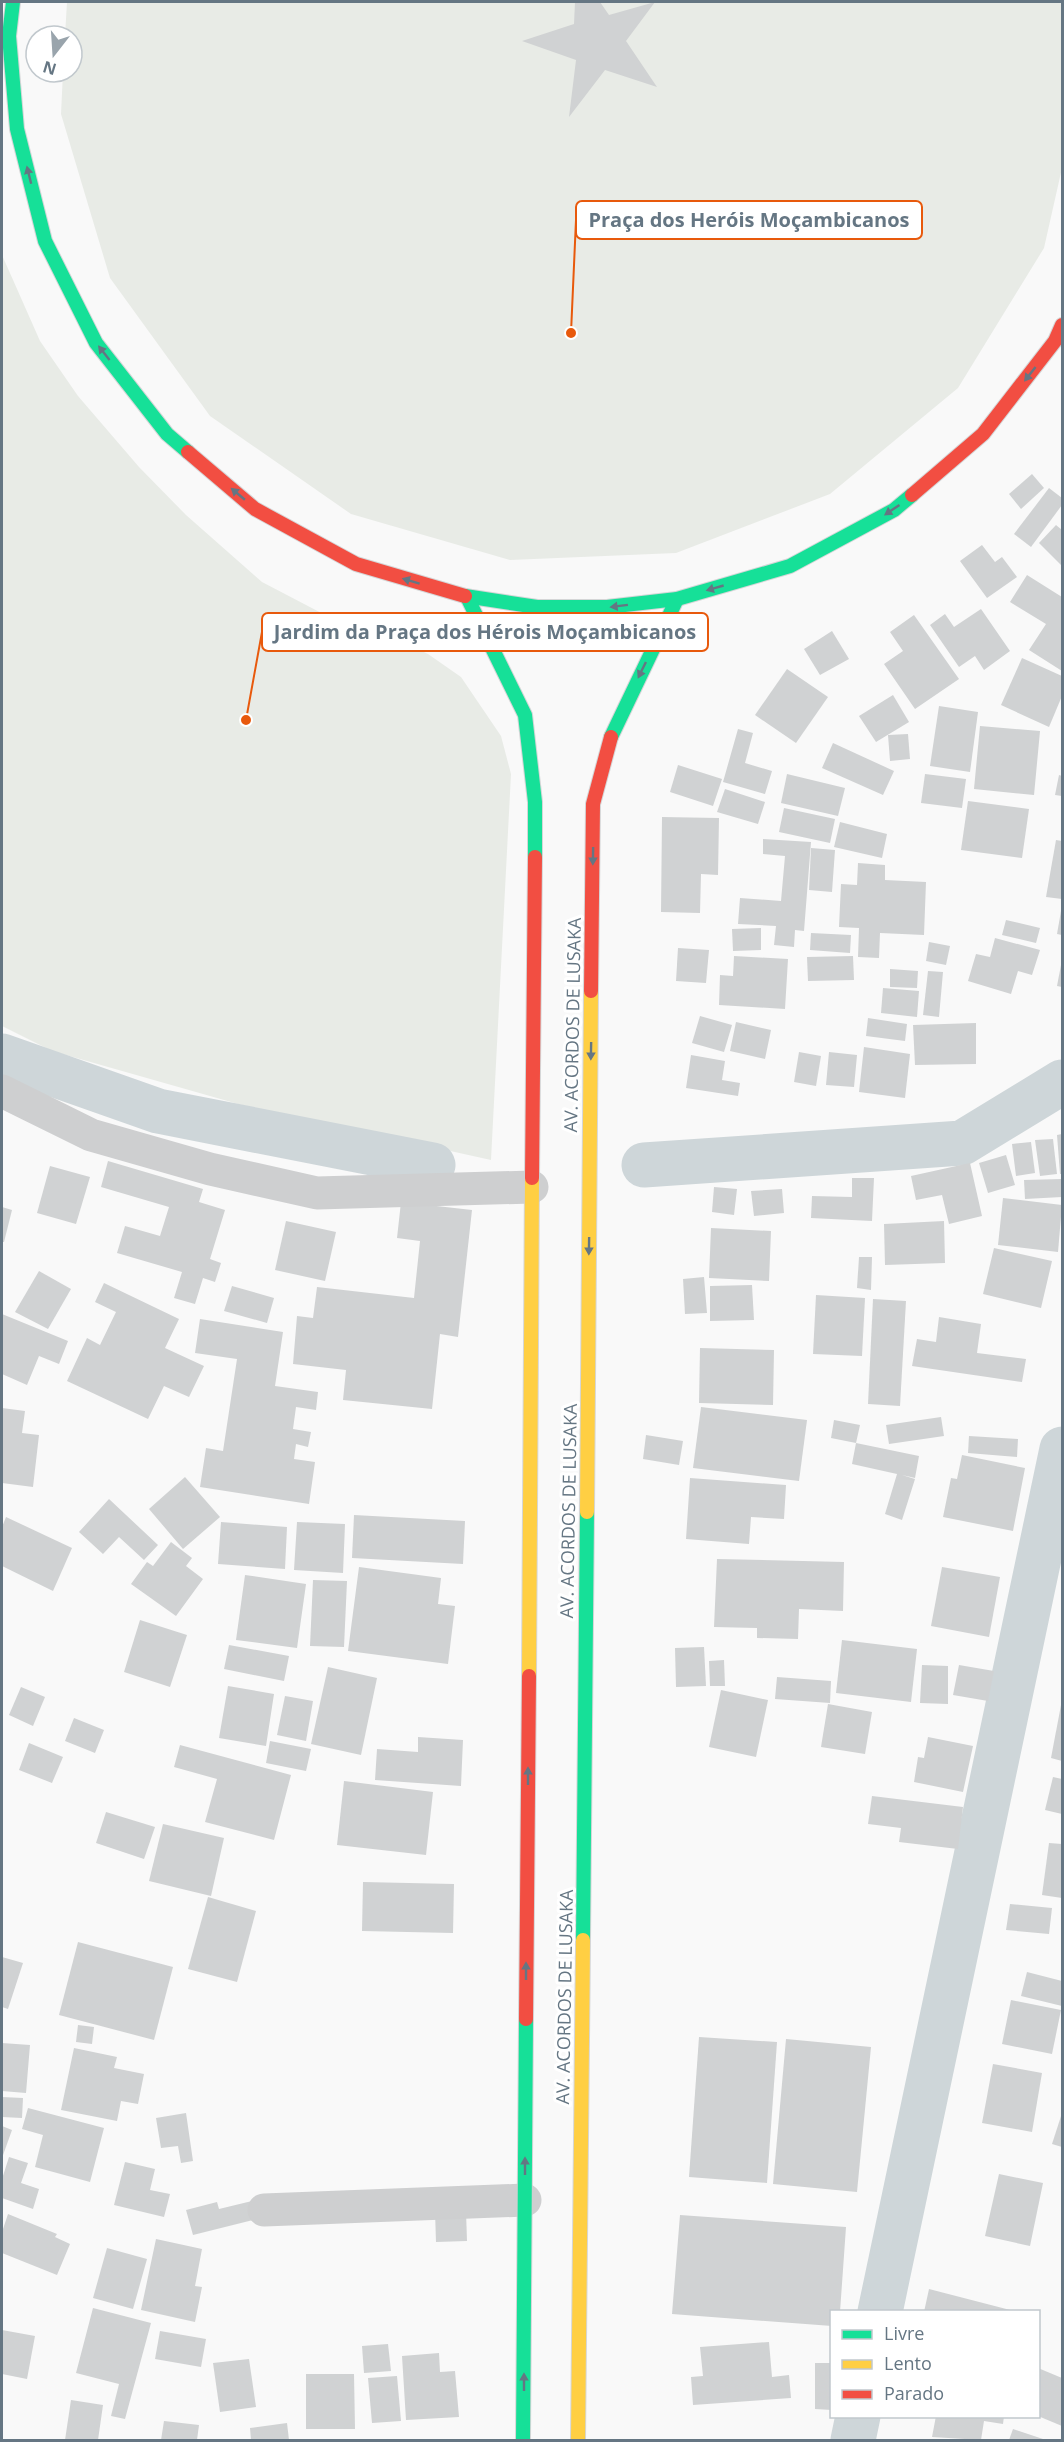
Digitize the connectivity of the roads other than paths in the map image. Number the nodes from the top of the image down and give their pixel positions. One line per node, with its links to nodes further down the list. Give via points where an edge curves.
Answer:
1 (13, 2): 3 (main road, via 9,36)
2 (2, 120): 3 (main road)
3 (17, 129): 5 (main road, one-way to 3, via 356,564 255,509 167,434 96,344 50,251)
4 (1062, 325): 6 (main road, one-way to 6, via 1055,341 983,434 894,510 790,566)
5 (467, 597): 6 (main road, one-way to 5, via 607,607 537,607); 8 (main road, AV. ACORDOS DE LUSAKA, via 525,715 536,802)
6 (677, 599): 12 (main road, AV. ACORDOS DE LUSAKA, one-way to 12, via 614,727 593,804)
7 (2, 1091): 8 (street, via 91,1135 210,1169 317,1193)
8 (532, 1187): 9 (main road, AV. ACORDOS DE LUSAKA, one-way to 8)
9 (525, 2200): 10 (street); 11 (main road, AV. ACORDOS DE LUSAKA, one-way to 9)
10 (264, 2210)
11 (523, 2440)
12 (579, 2440)

